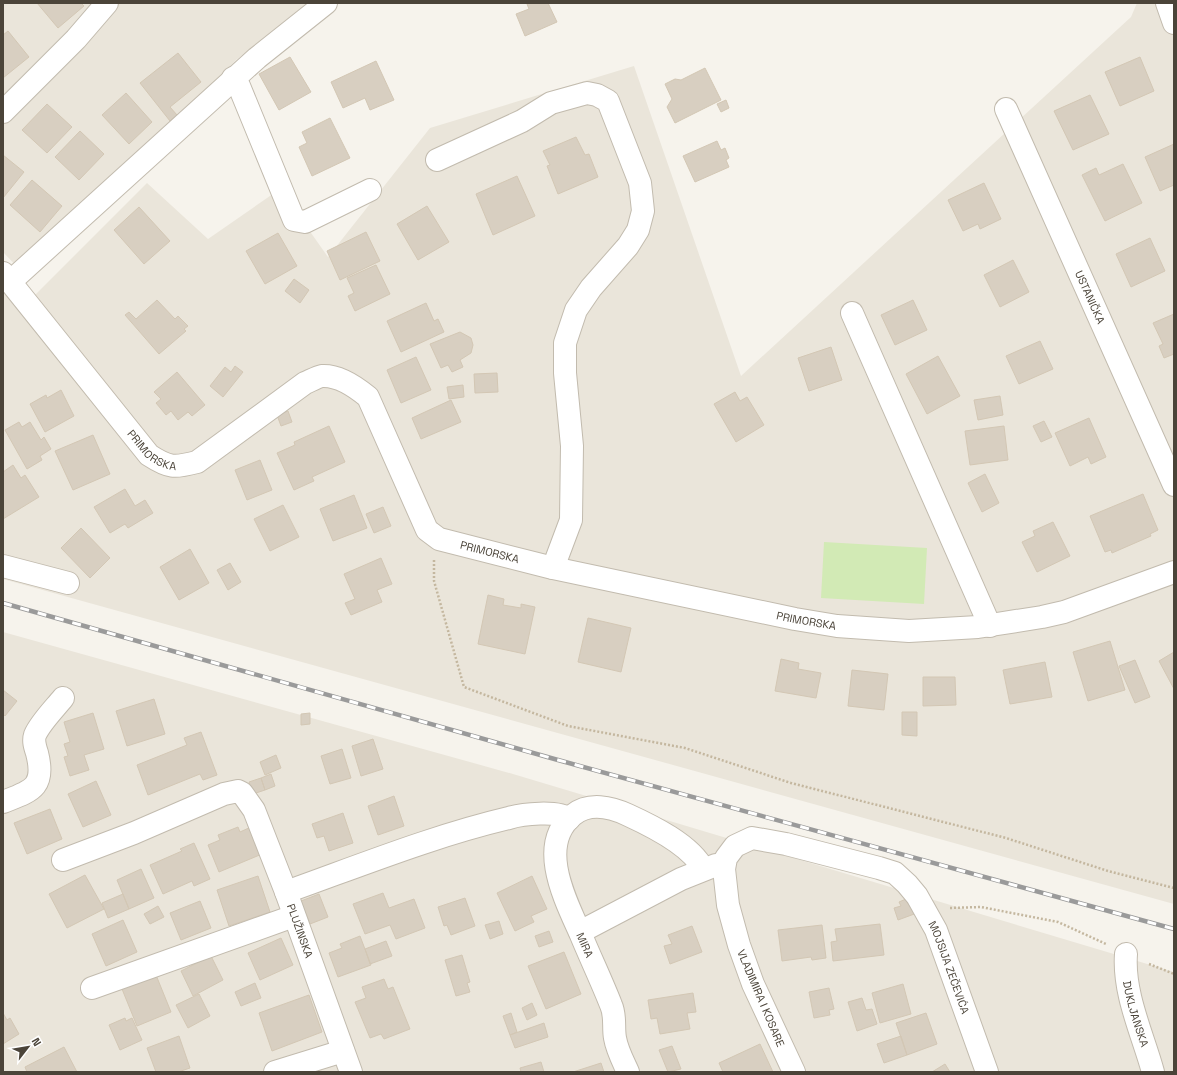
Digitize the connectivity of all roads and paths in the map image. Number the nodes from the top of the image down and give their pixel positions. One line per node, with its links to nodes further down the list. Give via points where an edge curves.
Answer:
1 (107, 3): 7 (street)
2 (326, 3): 5 (street)
3 (1168, 3): 4 (street)
4 (1174, 23)
5 (234, 78): 9 (street, via 294,220 305,222); 10 (street)
6 (1006, 109): 12 (street, USTANIČKA)
7 (3, 112)
8 (437, 160): 15 (street, via 522,121 551,103 587,93 608,101 640,183 643,211 638,230 628,246 590,288 576,310 565,343 565,373 572,446 571,520)
9 (370, 190)
10 (6, 278): 13 (street, PRIMORSKA, via 149,455 163,464 178,467 197,462 304,383 322,376 356,387 368,397 427,530)
11 (852, 313): 18 (street)
12 (1174, 485)
13 (433, 536): 15 (street, PRIMORSKA); 25 (path, via 434,581 464,686 568,726 685,748 791,783 1006,838 1108,871)
14 (3, 566): 17 (street)
15 (553, 568): 18 (street, PRIMORSKA, via 836,626 909,631)
16 (1174, 572): 18 (street, PRIMORSKA, via 1064,612)
17 (68, 583)
18 (990, 626)
19 (63, 698): 20 (street, via 36,734 34,742 40,769 35,786 31,791)
20 (3, 802)
21 (569, 819): 23 (street, via 593,806 616,809 680,845 699,861); 26 (street, via 545,814 510,817 413,847); 29 (street, MIRA, via 558,838 557,872 565,899)
22 (63, 860): 26 (street, PLUŽINSKA, via 224,794 242,793 254,810)
23 (703, 869): 24 (street); 29 (street, via 639,899)
24 (724, 870): 27 (street, MOJSIJA ZEČEVIĆA, via 728,854 735,846 752,838 786,844 854,860 894,873 917,896); 37 (street, VLADIMIRA I KOSARE, via 728,905 739,945 765,1012)
25 (1174, 888)
26 (286, 892): 28 (street, PLUŽINSKA)
27 (929, 915): 30 (path, via 956,907 980,907 1058,922 1091,935); 38 (street, MOJSIJA ZEČEVIĆA)
28 (294, 916): 32 (street); 33 (street, PLUŽINSKA)
29 (580, 932): 36 (street, MIRA, via 612,1007 615,1038)
30 (1126, 954): 31 (path); 39 (street, DUKLJANSKA, via 1126,974 1133,1007)
31 (1174, 974)
32 (92, 988)
33 (343, 1051): 34 (street); 35 (street, PLUŽINSKA)
34 (275, 1072)
35 (351, 1072)
36 (628, 1072)
37 (794, 1072)
38 (987, 1072)
39 (1153, 1072)

